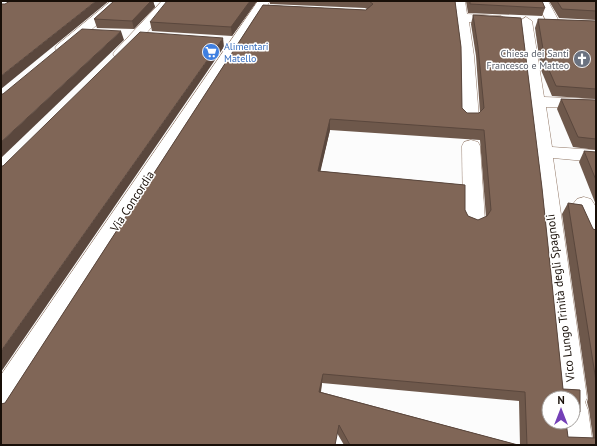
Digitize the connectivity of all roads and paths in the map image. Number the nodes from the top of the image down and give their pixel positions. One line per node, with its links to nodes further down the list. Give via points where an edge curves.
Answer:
1 (118, 1): 12 (street)
2 (459, 1): 8 (street)
3 (542, 1): 10 (street)
4 (153, 2): 5 (street)
5 (168, 2): 15 (street)
6 (262, 4): 7 (street); 30 (street, Via Concordia, via 229,41)
7 (275, 8)
8 (462, 18): 9 (street); 20 (street)
9 (526, 21): 10 (street); 18 (street, Vico Lungo Trinità degli Spagnoli)
10 (554, 23): 11 (street)
11 (568, 24)
12 (81, 32): 13 (street); 16 (street)
13 (102, 33)
14 (117, 34): 15 (street)
15 (146, 36): 17 (street)
16 (54, 54)
17 (110, 63)
18 (537, 102): 19 (street); 22 (street, Vico Lungo Trinità degli Spagnoli)
19 (596, 104)
20 (470, 118)
21 (471, 146): 25 (street)
22 (544, 152): 23 (street); 29 (street, Vico Lungo Trinità degli Spagnoli)
23 (596, 156)
24 (452, 186): 25 (street)
25 (474, 188): 27 (street)
26 (584, 204): 28 (street)
27 (474, 222)
28 (596, 233)
29 (571, 390)
30 (1, 401)
31 (575, 430): 32 (street)
32 (577, 445)

